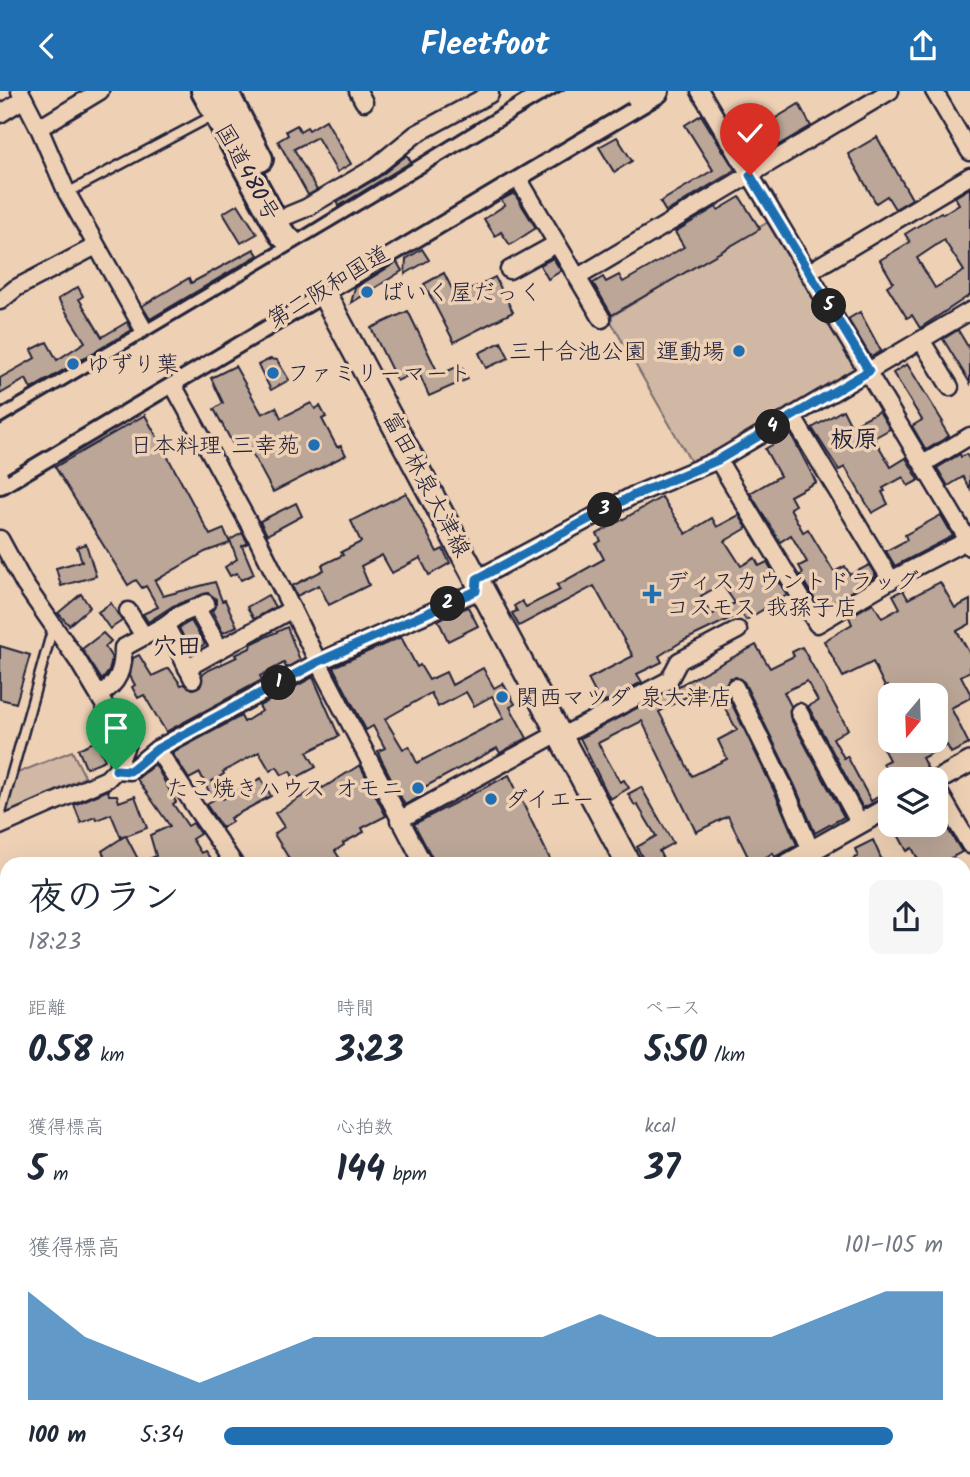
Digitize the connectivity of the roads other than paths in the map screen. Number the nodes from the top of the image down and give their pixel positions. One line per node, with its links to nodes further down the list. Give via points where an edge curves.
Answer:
1 (100, 91): 14 (street)
2 (204, 91): 12 (highway, 国道480号)
3 (554, 91): 23 (highway)
4 (587, 91): 39 (highway, 第二阪和国道, bridge)
5 (622, 91): 41 (highway, 第二阪和国道, bridge)
6 (656, 91): 16 (highway, 第二阪和国道)
7 (700, 91): 17 (street)
8 (890, 91): 17 (street)
9 (934, 91): 15 (street)
10 (490, 94): 20 (street, via 416,134 374,168)
11 (22, 95): 13 (street); 14 (street)
12 (221, 102): 19 (lane, via 122,166); 20 (highway, 国道480号); 23 (highway, 国道480号, via 282,234)
13 (0, 114)
14 (39, 128): 19 (street)
15 (970, 152)
16 (515, 173): 21 (street); 27 (highway, 第二阪和国道)
17 (750, 175): 25 (street); 26 (street)
18 (970, 177): 25 (street)
19 (67, 193): 22 (street)
20 (289, 215): 23 (highway, 国道480号, via 296,227)
21 (556, 244): 24 (street); 26 (street)
22 (96, 246): 28 (street); 31 (street)
23 (298, 249): 27 (highway, 国道480号); 31 (highway)
24 (509, 270)
25 (809, 272): 33 (street)
26 (578, 277): 30 (street)
27 (322, 290): 34 (highway, 第二阪和国道); 46 (main road, 富田林泉大津線)
28 (0, 301)
29 (970, 311): 32 (street)
30 (602, 319)
31 (148, 336): 34 (street); 37 (highway)
32 (921, 340): 33 (street); 35 (street)
33 (869, 371): 36 (street); 42 (street)
34 (170, 380): 43 (highway, 第二阪和国道); 48 (street)
35 (950, 387)
36 (792, 416): 40 (street); 47 (street)
37 (0, 425)
38 (970, 436): 42 (street)
39 (0, 440)
40 (718, 460): 46 (street, via 632,496); 47 (street, via 817,624)
41 (0, 462)
42 (923, 464): 45 (street)
43 (0, 481)
44 (0, 540): 51 (street)
45 (969, 544): 47 (street)
46 (477, 579): 55 (street, via 476,591); 59 (main road, 富田林泉大津線)
47 (891, 580)
48 (292, 609): 54 (street, via 249,626); 55 (street)
49 (128, 611): 53 (street)
50 (165, 625): 53 (street); 54 (street, via 177,616 203,609); 54 (street, via 190,673)
51 (53, 626): 57 (street); 66 (lane)
52 (738, 630): 59 (street, via 679,661 669,680)
53 (144, 636): 57 (street, via 123,647 120,676)
54 (220, 649)
55 (318, 662): 60 (street); 67 (street)
56 (742, 692): 70 (street, via 791,788)
57 (99, 695): 62 (street, via 127,743)
58 (799, 712): 68 (street)
59 (561, 737): 67 (street, via 549,738); 74 (main road, 富田林泉大津線)
60 (157, 749): 62 (street, via 130,771); 72 (street)
61 (970, 762): 63 (street)
62 (116, 770): 69 (street, via 107,779)
63 (948, 774)
64 (948, 812): 71 (street)
65 (878, 814): 68 (street)
66 (0, 817)
67 (399, 820): 73 (street)
68 (860, 824): 70 (street)
69 (0, 826)
70 (811, 851): 75 (street)
71 (967, 852)
72 (229, 857)
73 (420, 857)
74 (625, 857)
75 (800, 857)

